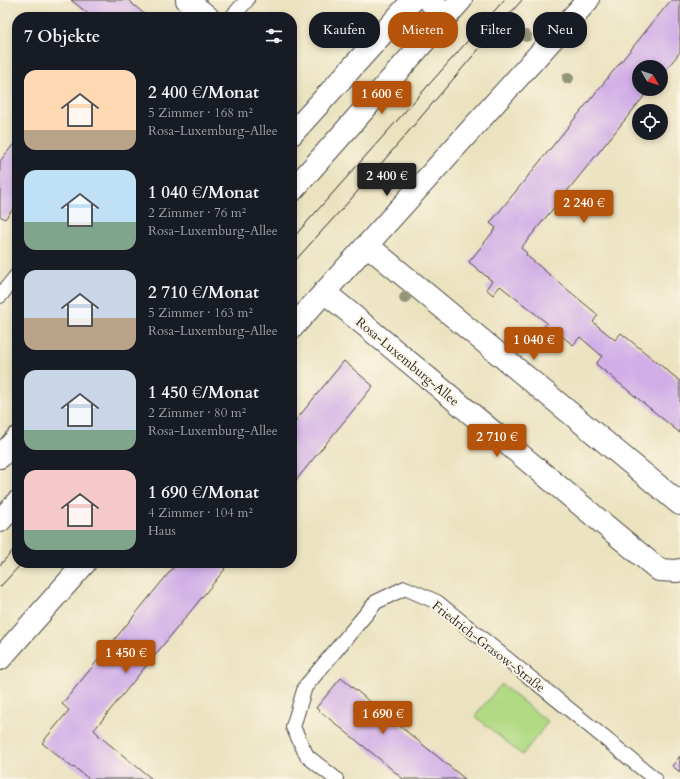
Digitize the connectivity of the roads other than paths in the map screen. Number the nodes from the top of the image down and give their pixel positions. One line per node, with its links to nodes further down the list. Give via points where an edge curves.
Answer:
1 (187, 0): 7 (street)
2 (247, 0): 8 (lane)
3 (413, 0): 12 (street)
4 (428, 0): 9 (street)
5 (461, 0): 10 (street)
6 (588, 0): 14 (street)
7 (202, 12)
8 (236, 12)
9 (442, 12)
10 (450, 12)
11 (419, 48): 13 (street)
12 (297, 128)
13 (297, 185)
14 (366, 244): 16 (street); 21 (street)
15 (12, 281): 17 (lane)
16 (324, 292): 18 (street); 25 (street, Rosa-Luxemburg-Allee, via 659,570)
17 (0, 296)
18 (297, 322)
19 (12, 444): 20 (street)
20 (0, 457)
21 (680, 504)
22 (12, 508): 23 (street)
23 (0, 521)
24 (81, 568): 26 (street)
25 (680, 570)
26 (0, 659)
27 (336, 779): 28 (lane, Friedrich-Grasow-Straße, via 307,756 293,727 305,687 376,602 405,588 437,602)
28 (655, 779)

